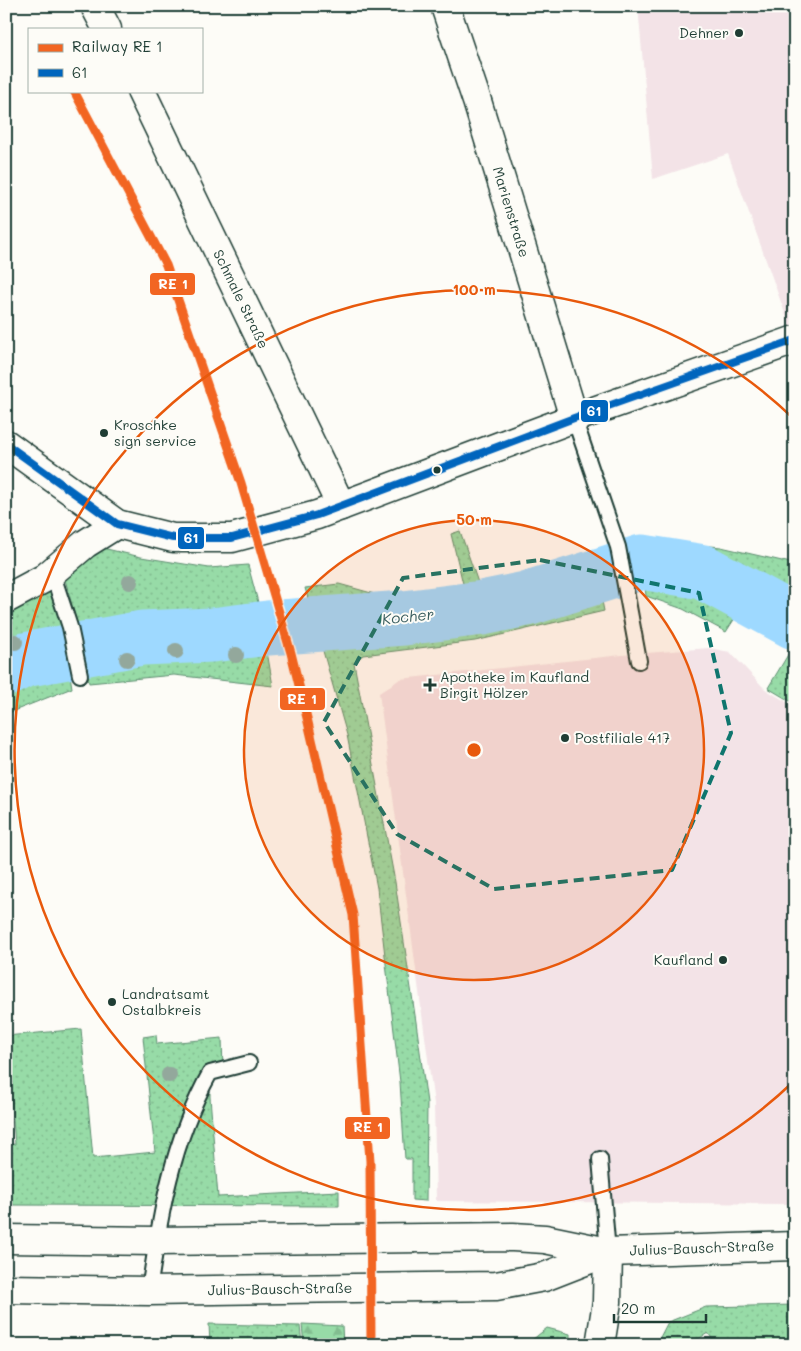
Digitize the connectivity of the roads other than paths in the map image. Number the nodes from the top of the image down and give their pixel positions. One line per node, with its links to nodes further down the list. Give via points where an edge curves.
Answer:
1 (95, 6): 3 (street)
2 (445, 6): 6 (street, Marienstraße)
3 (106, 28)
4 (141, 92): 8 (street, Schmale Straße)
5 (795, 340): 6 (street)
6 (574, 418): 8 (street); 12 (lane, via 618,547)
7 (6, 444): 9 (street)
8 (341, 506): 9 (street, via 232,538 173,538)
9 (117, 524): 10 (street, via 85,544)
10 (52, 572): 11 (street); 13 (lane, via 70,627)
11 (6, 599)
12 (639, 662)
13 (80, 675)
14 (249, 1063): 17 (lane, via 210,1073 195,1100 177,1148)
15 (600, 1159): 19 (lane)
16 (6, 1239): 17 (street, Julius-Bausch-Straße)
17 (156, 1242): 19 (street, Julius-Bausch-Straße, via 513,1237 545,1239); 21 (lane)
18 (795, 1246): 19 (street, Julius-Bausch-Straße)
19 (608, 1252): 21 (street, Julius-Bausch-Straße, via 544,1277 496,1286); 22 (street, via 607,1302)
20 (6, 1289): 21 (street, Julius-Bausch-Straße)
21 (149, 1291)
22 (600, 1345)

